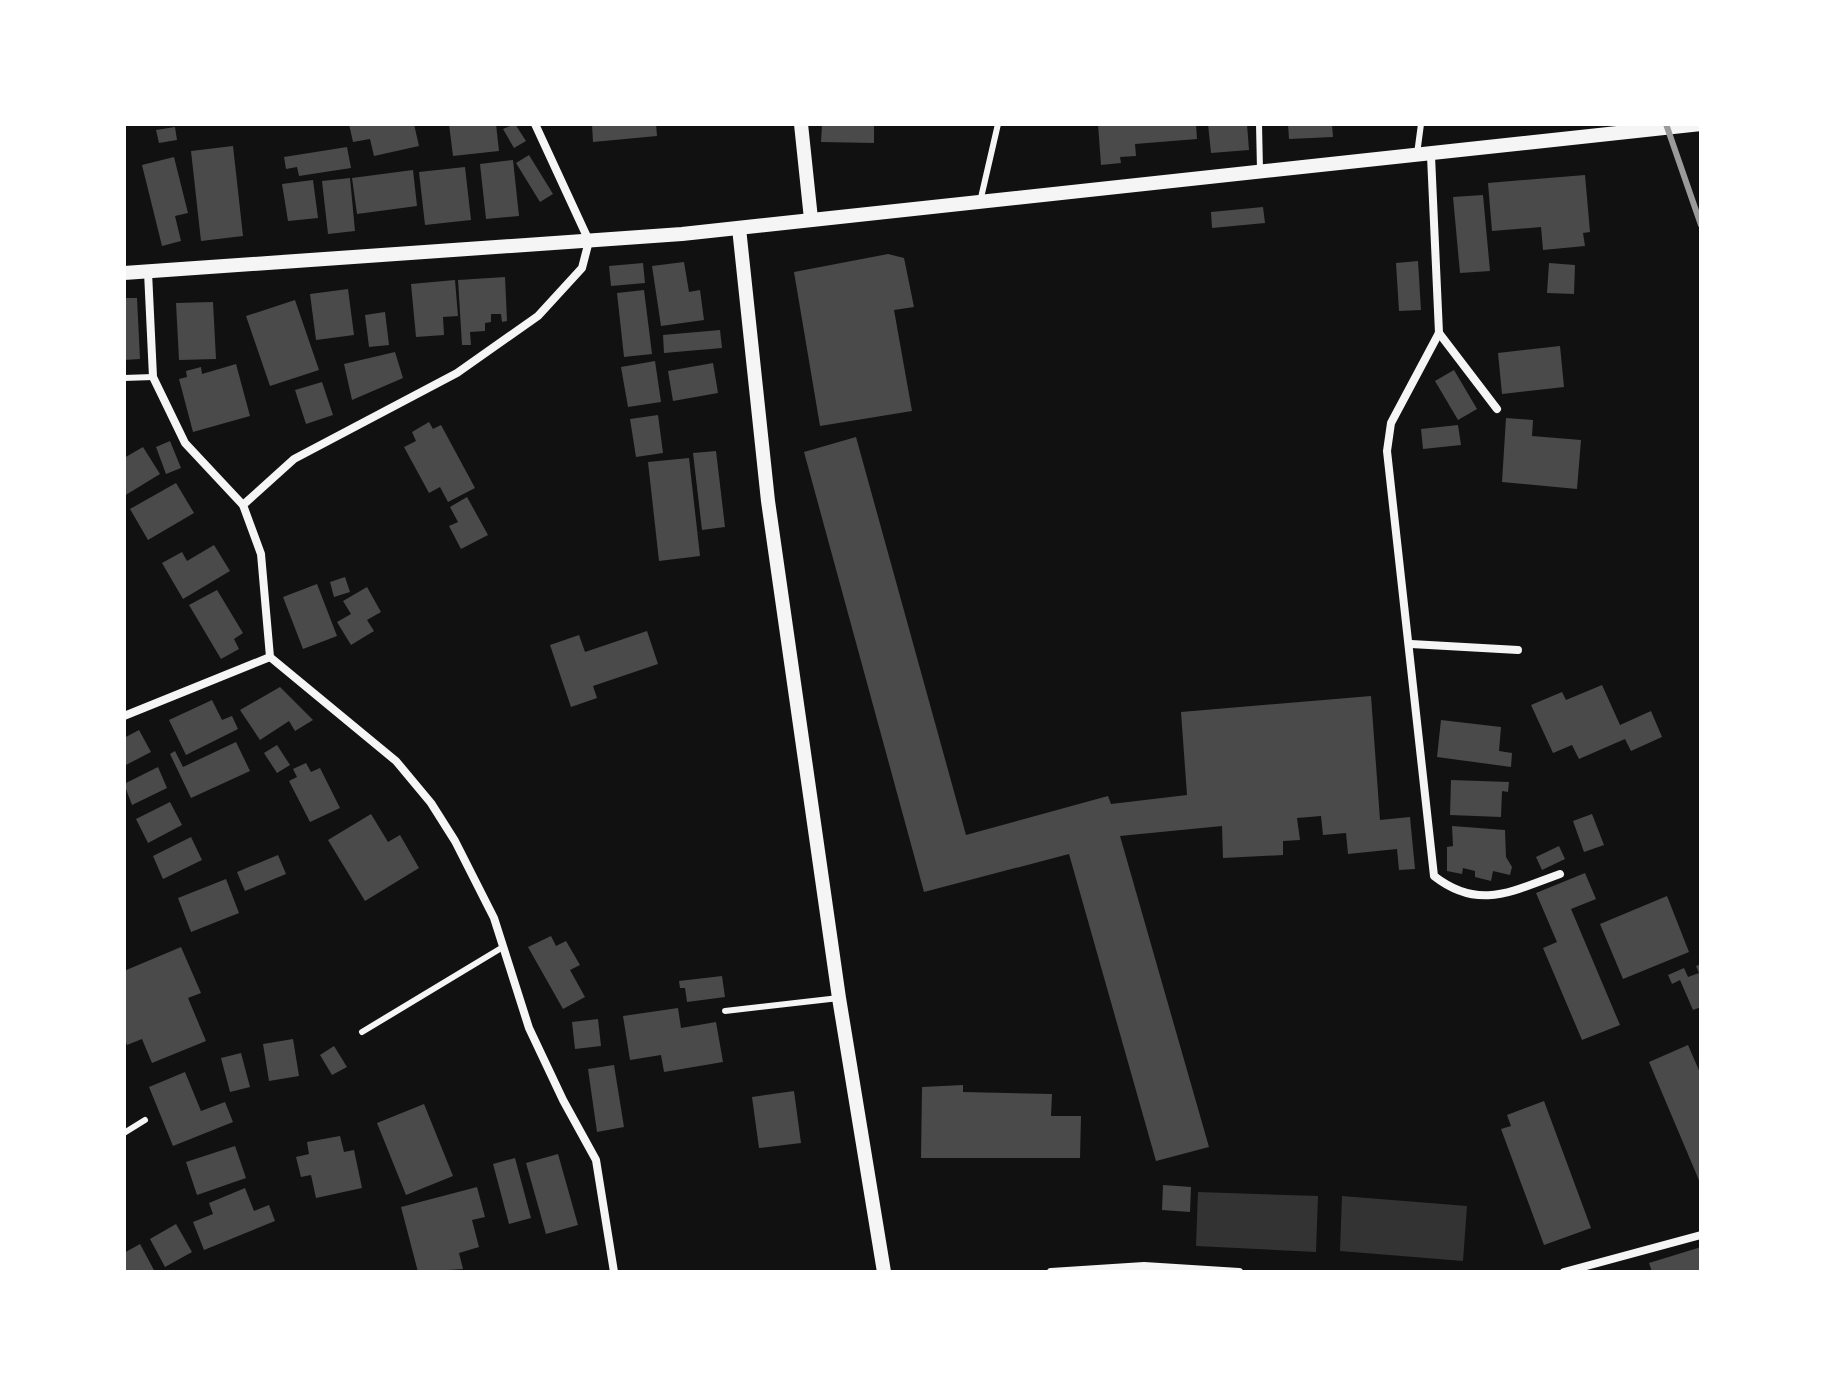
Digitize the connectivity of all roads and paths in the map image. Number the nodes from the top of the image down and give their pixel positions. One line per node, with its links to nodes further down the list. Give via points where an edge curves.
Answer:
1 (535, 124): 12 (street)
2 (801, 124): 10 (street)
3 (998, 124): 9 (lane)
4 (1259, 124): 8 (lane)
5 (1421, 124): 7 (lane)
6 (1701, 124): 7 (street)
7 (1424, 157): 8 (street); 15 (street)
8 (1260, 174): 9 (street)
9 (980, 202): 10 (street)
10 (811, 219): 11 (street)
11 (739, 228): 12 (street); 26 (street, via 768,501)
12 (589, 241): 13 (street); 19 (street, via 582,268 538,316 457,373 294,459)
13 (148, 272): 14 (street); 16 (street)
14 (124, 273)
15 (1439, 333): 18 (street); 20 (street, via 1391,423 1387,451)
16 (153, 377): 17 (lane); 19 (street, via 185,443)
17 (124, 378)
18 (1497, 409)
19 (243, 505): 22 (street, via 261,554)
20 (1411, 644): 21 (street); 24 (street, via 1434,876 1454,891 1478,897)
21 (1518, 650)
22 (270, 657): 23 (street); 25 (street, via 396,761 431,803 494,918)
23 (124, 716)
24 (1560, 874)
25 (503, 947): 28 (lane); 33 (street, via 529,1028 596,1160)
26 (839, 998): 27 (lane); 34 (street)
27 (725, 1011)
28 (362, 1032)
29 (145, 1120): 30 (lane)
30 (124, 1133)
31 (1701, 1235): 37 (street)
32 (1144, 1269): 35 (street); 36 (street)
33 (614, 1272)
34 (884, 1272)
35 (1051, 1272)
36 (1239, 1272)
37 (1564, 1272)

